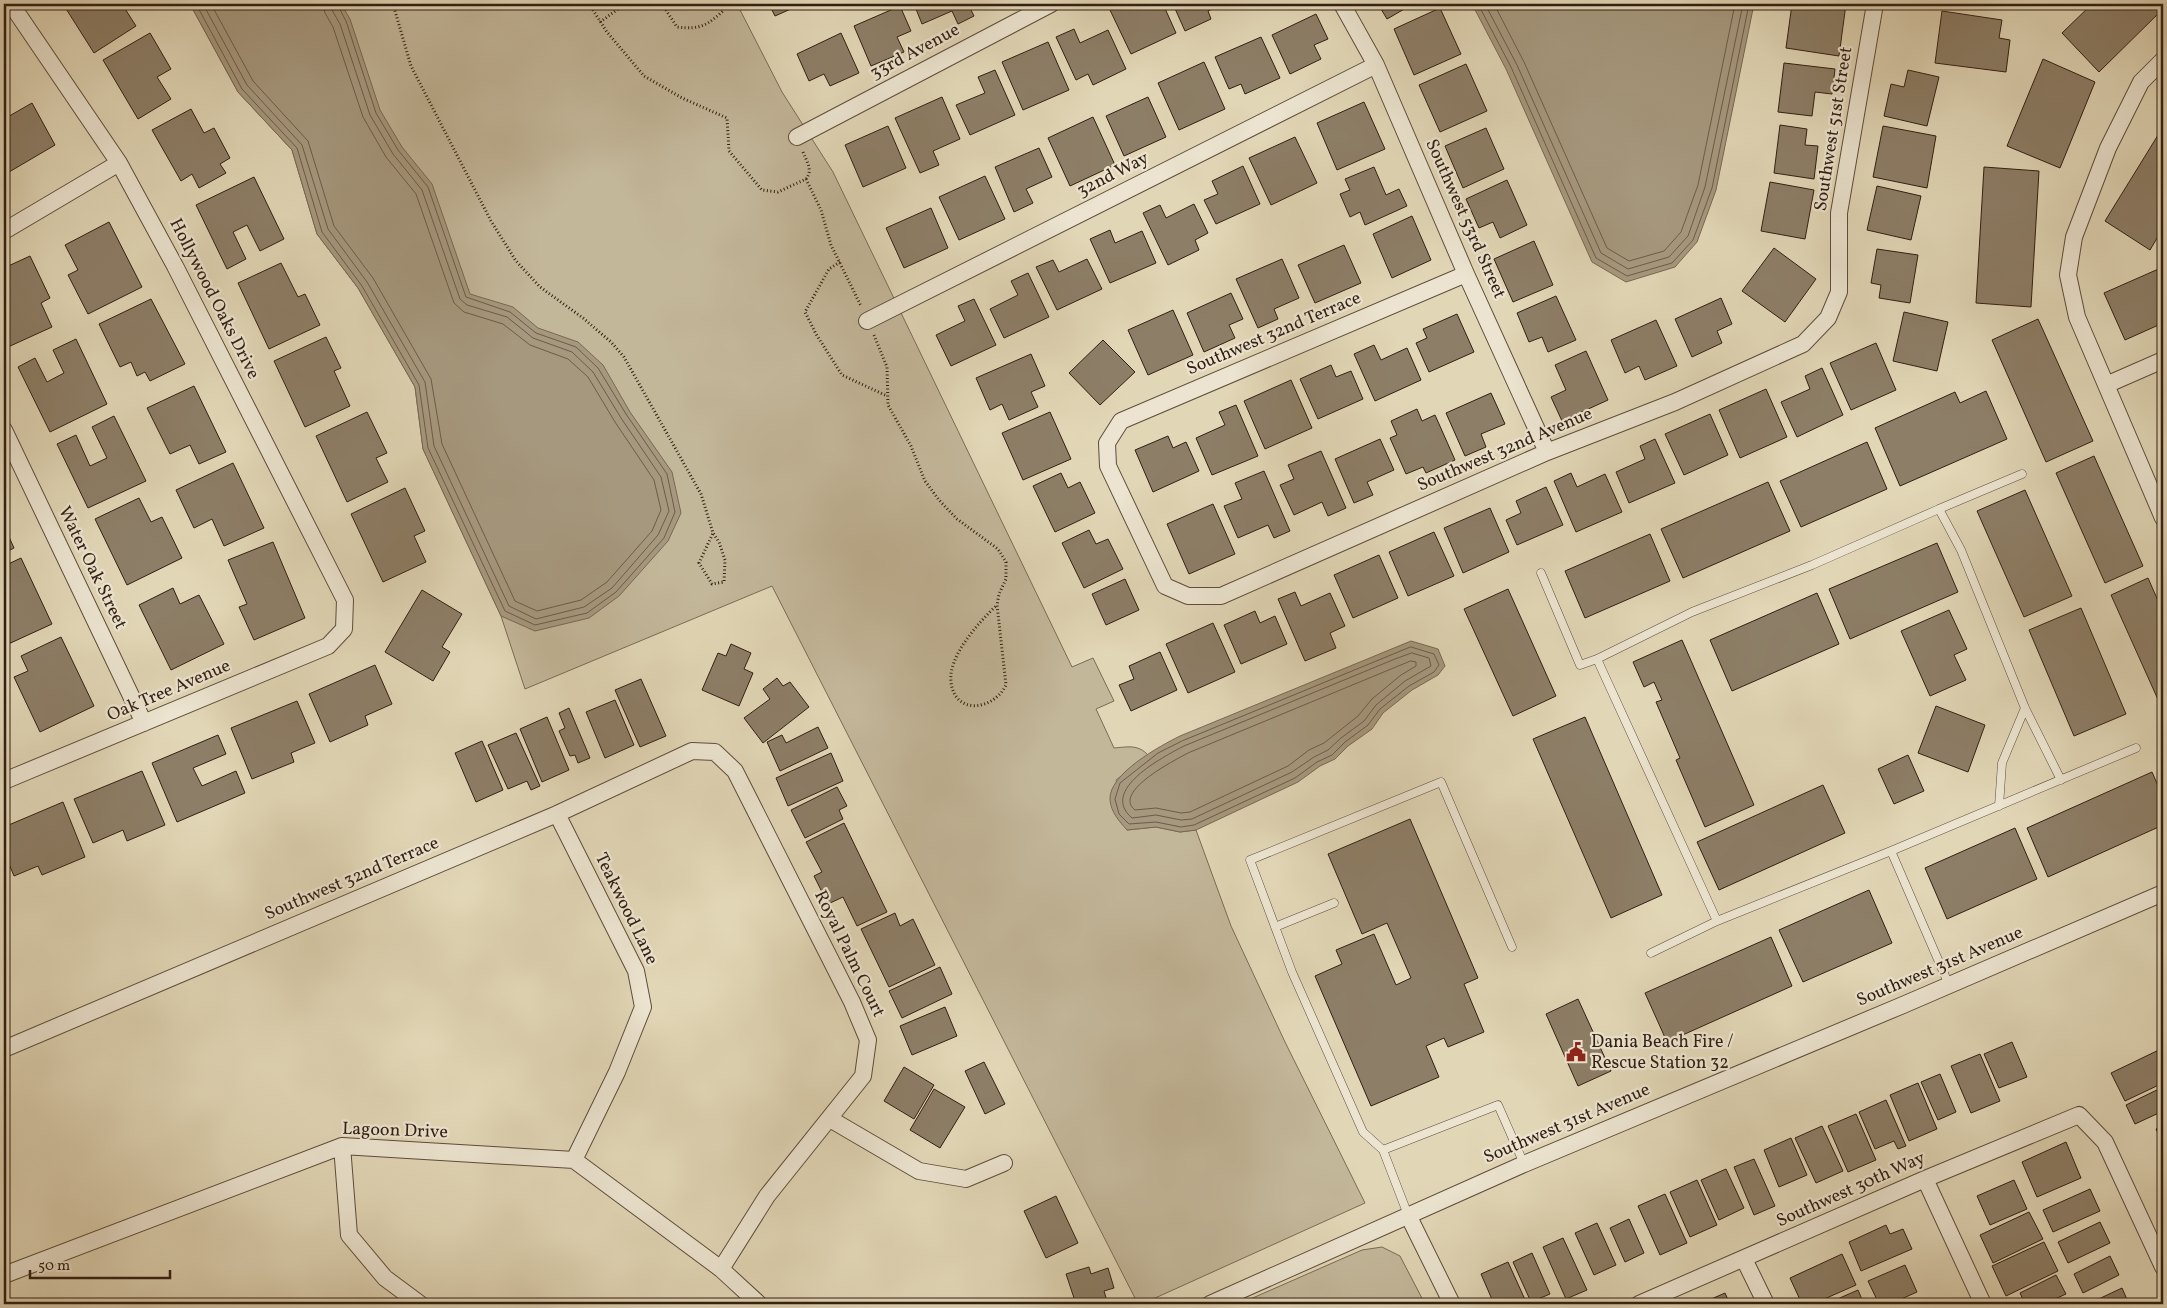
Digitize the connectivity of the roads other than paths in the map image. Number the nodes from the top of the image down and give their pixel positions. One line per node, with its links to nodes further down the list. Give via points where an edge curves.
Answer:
1 (11, 4): 8 (street, Hollywood Oaks Drive)
2 (1051, 4): 7 (street, 33rd Avenue)
3 (1342, 4): 6 (street, Southwest 53rd Street)
4 (1874, 4): 11 (street, Southwest 51st Street, via 1839,213 1839,292)
5 (2163, 60): 14 (street, via 2141,82 2124,115 2074,237 2068,275 2077,317)
6 (1376, 65): 10 (street, Southwest 53rd Street); 12 (street, 32nd Way)
7 (797, 136)
8 (119, 162): 9 (street); 22 (street, Hollywood Oaks Drive, via 345,600)
9 (4, 231)
10 (1466, 274): 16 (street, Southwest 53rd Street); 21 (street, Southwest 32nd Terrace, via 1121,421 1108,443 1108,466 1165,586)
11 (1828, 318): 16 (street, Southwest 32nd Avenue, via 1803,344 1675,402)
12 (867, 320)
13 (2163, 360): 14 (street)
14 (2106, 385): 19 (street)
15 (4, 430): 25 (street, Water Oak Street)
16 (1547, 452): 21 (street, Southwest 32nd Avenue, via 1221,596)
17 (2022, 474): 18 (lane)
18 (1940, 509): 23 (lane, via 1812,565 1692,612); 24 (lane, via 1961,550)
19 (2163, 518)
20 (1541, 573): 23 (lane, via 1580,665)
21 (1188, 596)
22 (344, 629): 25 (street, Oak Tree Avenue, via 328,646)
23 (1597, 659): 35 (lane)
24 (2025, 708): 28 (lane); 30 (lane, via 2002,763)
25 (144, 723): 29 (street, Oak Tree Avenue)
26 (2136, 748): 28 (lane)
27 (715, 752): 31 (street, Southwest 32nd Terrace, via 692,751); 41 (street, Royal Palm Court, via 735,770 868,1040 863,1076)
28 (2061, 780): 30 (lane)
29 (4, 781)
30 (1999, 806): 32 (lane)
31 (557, 814): 40 (street, Southwest 32nd Terrace); 44 (street, Teakwood Lane, via 636,971 643,1006 617,1072)
32 (1891, 851): 35 (lane); 39 (lane)
33 (2163, 893): 39 (street, Southwest 31st Avenue)
34 (1334, 903): 36 (lane)
35 (1717, 921): 38 (lane)
36 (1275, 928): 37 (lane, via 1250,860 1441,782); 43 (lane, via 1363,1132)
37 (1512, 947)
38 (1651, 953)
39 (1949, 985): 46 (street, Southwest 31st Avenue)
40 (4, 1049)
41 (830, 1119): 45 (street, via 919,1171 966,1179); 51 (street, Royal Palm Court, via 767,1196)
42 (342, 1146): 44 (street, Lagoon Drive); 52 (street, Lagoon Drive); 53 (street, via 349,1235 385,1278)
43 (1383, 1150): 46 (lane, via 1498,1105); 48 (lane)
44 (574, 1160): 51 (street)
45 (1004, 1163)
46 (1524, 1164): 48 (street, Southwest 31st Avenue)
47 (1925, 1179): 49 (street, Southwest 30th Way); 50 (street, Southwest 30th Way, via 2079,1115 2105,1142); 59 (street)
48 (1408, 1215): 55 (street, Southwest 31st Avenue); 56 (street)
49 (1744, 1259): 57 (street, Southwest 30th Way); 58 (street)
50 (2163, 1268)
51 (721, 1269): 54 (street)
52 (4, 1274)
53 (420, 1304)
54 (759, 1304)
55 (1210, 1304)
56 (1452, 1304)
57 (1639, 1304)
58 (1766, 1304)
59 (1983, 1304)

